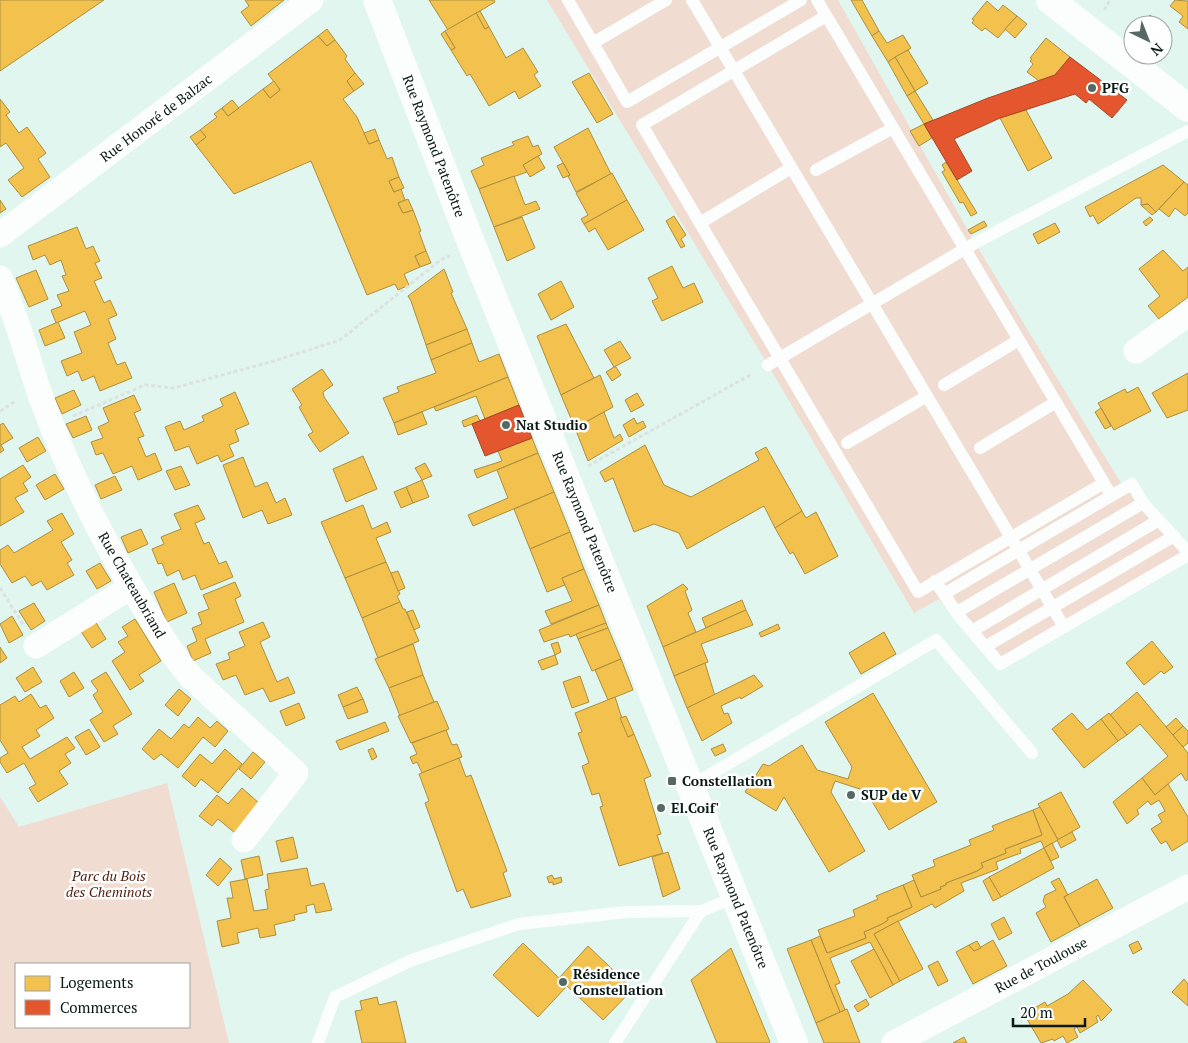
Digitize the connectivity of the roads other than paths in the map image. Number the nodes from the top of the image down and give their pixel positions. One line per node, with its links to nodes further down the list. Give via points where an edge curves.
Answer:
1 (311, 0): 19 (street, Rue Honoré de Balzac)
2 (377, 0): 53 (main road, Rue Raymond Patenôtre, via 472,245)
3 (568, 0): 10 (lane)
4 (666, 0): 10 (lane)
5 (692, 0): 11 (lane)
6 (801, 0): 11 (lane)
7 (817, 0): 9 (lane)
8 (1064, 4): 13 (main road)
9 (826, 16): 12 (lane); 14 (lane)
10 (593, 43): 11 (lane, via 627,102)
11 (720, 48): 12 (lane)
12 (734, 70): 16 (lane); 18 (lane, via 642,125)
13 (1188, 108)
14 (893, 128): 17 (lane); 20 (lane)
15 (1188, 131): 20 (lane)
16 (792, 168): 18 (lane); 22 (lane)
17 (816, 170)
18 (700, 223): 26 (lane)
19 (0, 235)
20 (965, 249): 22 (lane); 24 (lane)
21 (0, 278): 43 (street, Rue Chateaubriand, via 17,317 52,425 81,494)
22 (872, 304): 26 (lane); 29 (lane)
23 (1188, 314): 25 (street)
24 (1019, 340): 28 (lane); 30 (lane)
25 (1136, 351)
26 (779, 358): 27 (lane); 42 (lane, via 918,592)
27 (768, 365)
28 (944, 385)
29 (927, 396): 31 (lane); 38 (lane)
30 (1056, 402): 32 (lane); 33 (lane)
31 (847, 443)
32 (980, 448)
33 (1104, 482): 34 (lane); 38 (lane)
34 (1111, 496): 35 (lane, via 1132,484); 39 (lane)
35 (1143, 503): 36 (lane); 41 (lane)
36 (1159, 520): 37 (lane); 44 (lane)
37 (1174, 536): 40 (lane); 46 (lane)
38 (1011, 537): 39 (lane); 42 (lane)
39 (1019, 550): 41 (lane); 45 (lane)
40 (1188, 554): 48 (lane)
41 (1030, 569): 44 (lane); 47 (lane)
42 (935, 581): 45 (lane)
43 (131, 587): 50 (street); 54 (street, Rue Chateaubriand, via 177,662 296,773)
44 (1042, 589): 46 (lane); 49 (lane)
45 (944, 594): 47 (lane)
46 (1053, 607): 48 (lane); 51 (lane)
47 (957, 612): 49 (lane)
48 (1064, 627): 51 (lane, via 1000,664)
49 (972, 631): 51 (lane)
50 (36, 646)
51 (985, 647)
52 (1032, 753): 53 (lane, via 936,640)
53 (691, 786): 56 (main road, Rue Raymond Patenôtre)
54 (244, 840)
55 (1188, 886): 61 (street, Rue de Toulouse)
56 (736, 897): 57 (lane); 60 (main road, Rue Raymond Patenôtre)
57 (701, 911): 58 (lane, via 627,912 519,924 412,960 335,997); 59 (lane)
58 (318, 1043)
59 (615, 1043)
60 (794, 1043)
61 (894, 1043)

